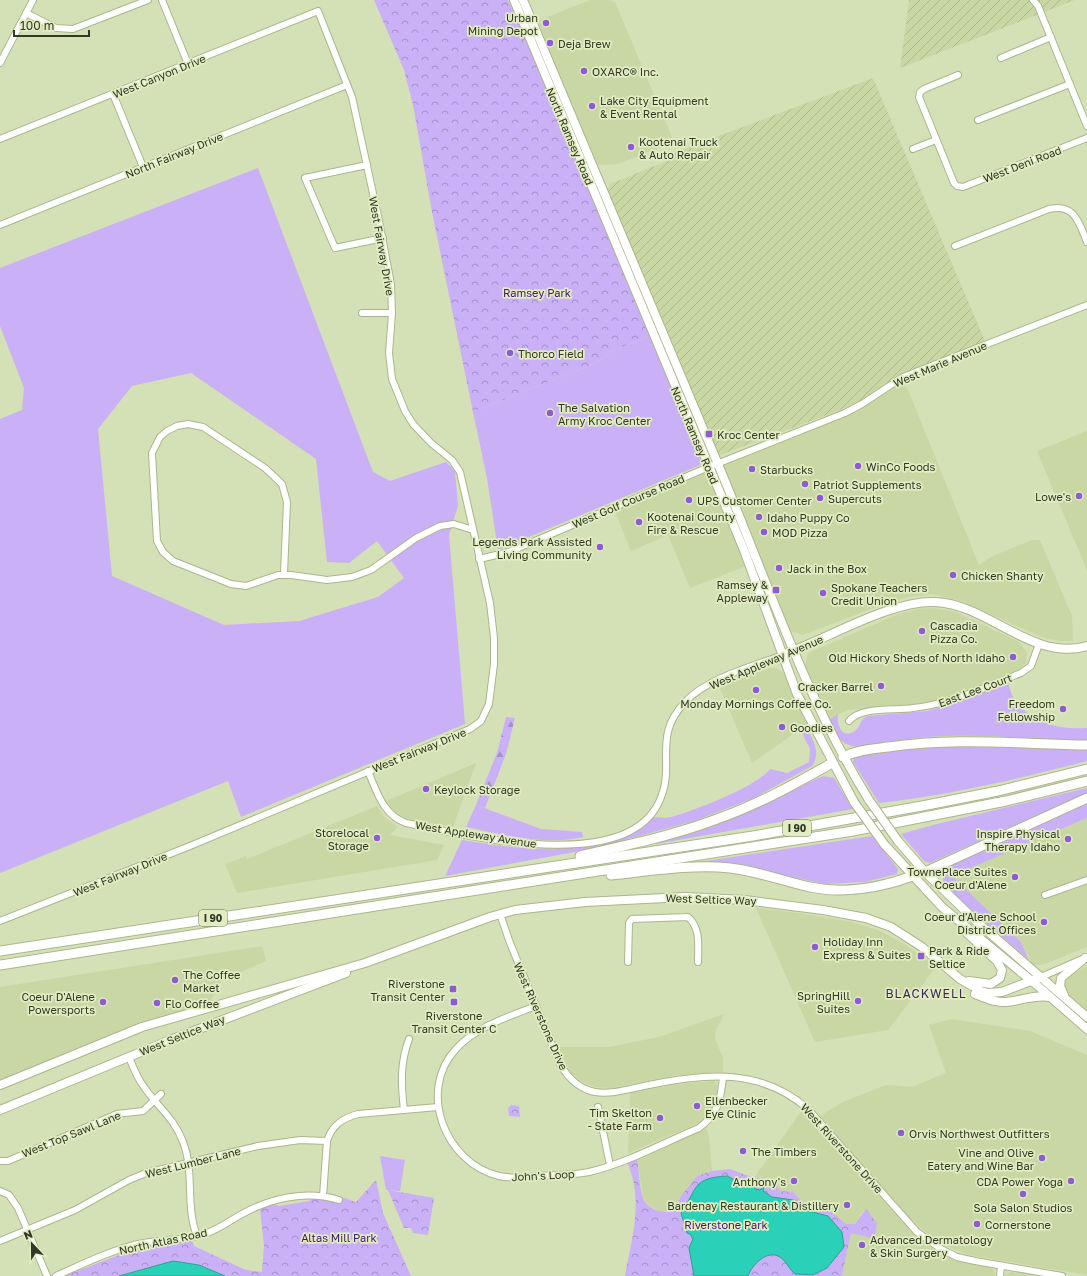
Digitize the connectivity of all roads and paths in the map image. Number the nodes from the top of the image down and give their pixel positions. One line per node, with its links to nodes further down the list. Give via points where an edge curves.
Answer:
1 (33, 0): 8 (street)
2 (148, 0): 8 (street, via 73,29 56,28)
3 (162, 0): 12 (street)
4 (514, 0): 33 (main road, North Ramsey Road)
5 (523, 0): 32 (main road, North Ramsey Road)
6 (1033, 0): 9 (street)
7 (318, 11): 12 (street, West Canyon Drive); 15 (street, West Fairway Drive)
8 (26, 13): 11 (street)
9 (1051, 38): 10 (street); 14 (street)
10 (1001, 58)
11 (0, 63)
12 (188, 64): 16 (street, West Canyon Drive)
13 (958, 75): 21 (street, via 924,89 919,94)
14 (1070, 84): 17 (street); 18 (street)
15 (348, 85): 23 (street, West Fairway Drive); 24 (street, North Fairway Drive)
16 (114, 94): 20 (street, West Canyon Drive); 24 (street)
17 (978, 120)
18 (1087, 126)
19 (1087, 138): 21 (street, West Deni Road, via 963,187 956,186)
20 (0, 139)
21 (936, 140): 22 (street)
22 (913, 149)
23 (367, 165): 26 (street, West Fairway Drive); 26 (street, via 305,178 335,248)
24 (143, 167): 25 (street, North Fairway Drive)
25 (0, 224)
26 (382, 238): 31 (street, West Fairway Drive, via 391,284)
27 (1087, 242): 28 (street, via 1076,217 1066,209 1058,208)
28 (955, 246)
29 (1087, 304): 32 (street, West Marie Avenue, via 908,375 854,408)
30 (362, 312): 31 (street)
31 (392, 313): 34 (street, West Fairway Drive, via 389,357 390,373 396,392 413,424 452,460 460,472)
32 (717, 464): 33 (street, West Marie Avenue); 39 (main road, North Ramsey Road)
33 (709, 467): 35 (street, West Golf Course Road, via 509,552); 40 (main road, North Ramsey Road, via 744,550)
34 (473, 530): 35 (street, West Fairway Drive); 36 (street, via 454,524 440,526 416,538 371,570 345,579 312,580)
35 (480, 559): 46 (street, West Fairway Drive, via 490,603 494,638 490,696 484,716 470,729)
36 (284, 574): 36 (street, via 249,586 235,586 179,564 163,552 155,530 152,459 155,445 165,432 184,424 203,427 279,480 287,502)
37 (1039, 644): 38 (main road, West Appleway Avenue, via 1057,648); 39 (main road, West Appleway Avenue, via 970,610 947,603 925,602 891,610); 41 (street, East Lee Court, via 1030,666 1021,673 940,704 912,709 861,712)
38 (1087, 646)
39 (793, 651): 40 (main road, West Appleway Avenue); 43 (main road, North Ramsey Road, via 809,689)
40 (783, 655): 44 (main road, North Ramsey Road, via 797,694); 46 (street, West Appleway Avenue, via 712,683 686,701 670,724 666,736 666,774 659,802 653,812 631,830 609,838 567,845 532,845 406,823 395,818 383,805)
41 (849, 721)
42 (1087, 745): 43 (highway, via 996,741 933,742 872,750)
43 (844, 757): 44 (main road); 49 (main road, North Ramsey Road, bridge, via 869,800 898,841)
44 (832, 763): 50 (highway, I 90, via 760,801 717,819 667,835); 51 (main road, North Ramsey Road, bridge, via 854,802 884,844)
45 (1087, 769): 50 (highway, I 90, via 998,791 895,812)
46 (368, 771): 57 (street, West Fairway Drive, via 190,846)
47 (1087, 781): 53 (highway, I 90, via 1006,801 853,831)
48 (1087, 798): 49 (highway)
49 (925, 872): 51 (main road); 64 (main road, North Ramsey Road, via 977,922)
50 (505, 873): 58 (highway, I 90)
51 (912, 876): 53 (highway, via 867,888 846,890 811,887 740,869 717,867); 55 (main road, North Ramsey Road)
52 (1087, 880): 54 (street)
53 (536, 881): 63 (highway, I 90)
54 (1045, 895)
55 (942, 907): 65 (main road, via 997,960 1001,968 1001,976 990,984 977,984); 66 (main road)
56 (500, 914): 62 (main road, West Seltice Way); 65 (main road, West Seltice Way, via 585,902 656,897 787,904 866,918 891,927 922,947); 69 (street, West Riverstone Drive)
57 (0, 921)
58 (0, 951)
59 (1086, 957): 64 (street); 68 (main road, via 1061,978 1060,986)
60 (628, 962): 61 (street, via 629,923 632,919 688,917 692,920 697,934)
61 (698, 962)
62 (365, 963): 73 (main road, West Seltice Way, via 335,978); 75 (main road, West Seltice Way, via 142,1027)
63 (0, 964)
64 (1041, 976): 66 (main road, West Seltice Way); 68 (main road, North Ramsey Road)
65 (960, 978): 66 (main road, West Seltice Way, via 981,991 994,993); 67 (main road, via 973,993 989,1000 1004,1002 1035,996)
66 (1032, 981): 67 (main road)
67 (1050, 997): 71 (main road)
68 (1065, 997): 70 (main road, North Ramsey Road)
69 (536, 1006): 74 (street, West Riverstone Drive, via 564,1071 574,1082 587,1089 604,1092 691,1078); 78 (street, John's Loop, via 479,1030 456,1049 442,1075)
70 (1087, 1017)
71 (1087, 1029)
72 (409, 1039): 81 (street, via 401,1077)
73 (128, 1057): 77 (street, via 141,1083); 80 (main road, West Seltice Way)
74 (723, 1077): 85 (street, John's Loop, via 721,1098 716,1111 708,1121 699,1128); 92 (street, West Riverstone Drive, via 767,1083 795,1098 808,1109 917,1232 957,1257)
75 (0, 1085)
76 (161, 1094): 77 (street, West Top Sawl Lane)
77 (155, 1100): 83 (street, West Top Sawl Lane, via 143,1111 117,1114 8,1161); 84 (street, via 178,1130 184,1142)
78 (438, 1107): 81 (street); 85 (street, John's Loop, via 445,1132 455,1149 473,1165 498,1176 518,1178 582,1173)
79 (598, 1107): 85 (street)
80 (0, 1110)
81 (404, 1110): 82 (street, via 346,1117 333,1128)
82 (327, 1140): 84 (street, West Lumber Lane, via 277,1143); 87 (street)
83 (0, 1161)
84 (188, 1162): 89 (street, West Lumber Lane, via 129,1180 75,1210); 90 (street, via 191,1218)
85 (610, 1165)
86 (0, 1191): 89 (street, via 14,1200)
87 (323, 1196): 88 (street, North Atlas Road); 90 (street, North Atlas Road, via 293,1196 274,1200 243,1213 216,1230)
88 (339, 1200)
89 (27, 1229): 91 (street, West Lumber Lane); 93 (street)
90 (197, 1236): 94 (street, North Atlas Road, via 138,1244 108,1253)
91 (0, 1241)
92 (1001, 1266): 95 (street); 96 (street, West Riverstone Drive)
93 (48, 1276)
94 (56, 1276)
95 (1000, 1276)
96 (1062, 1276)

